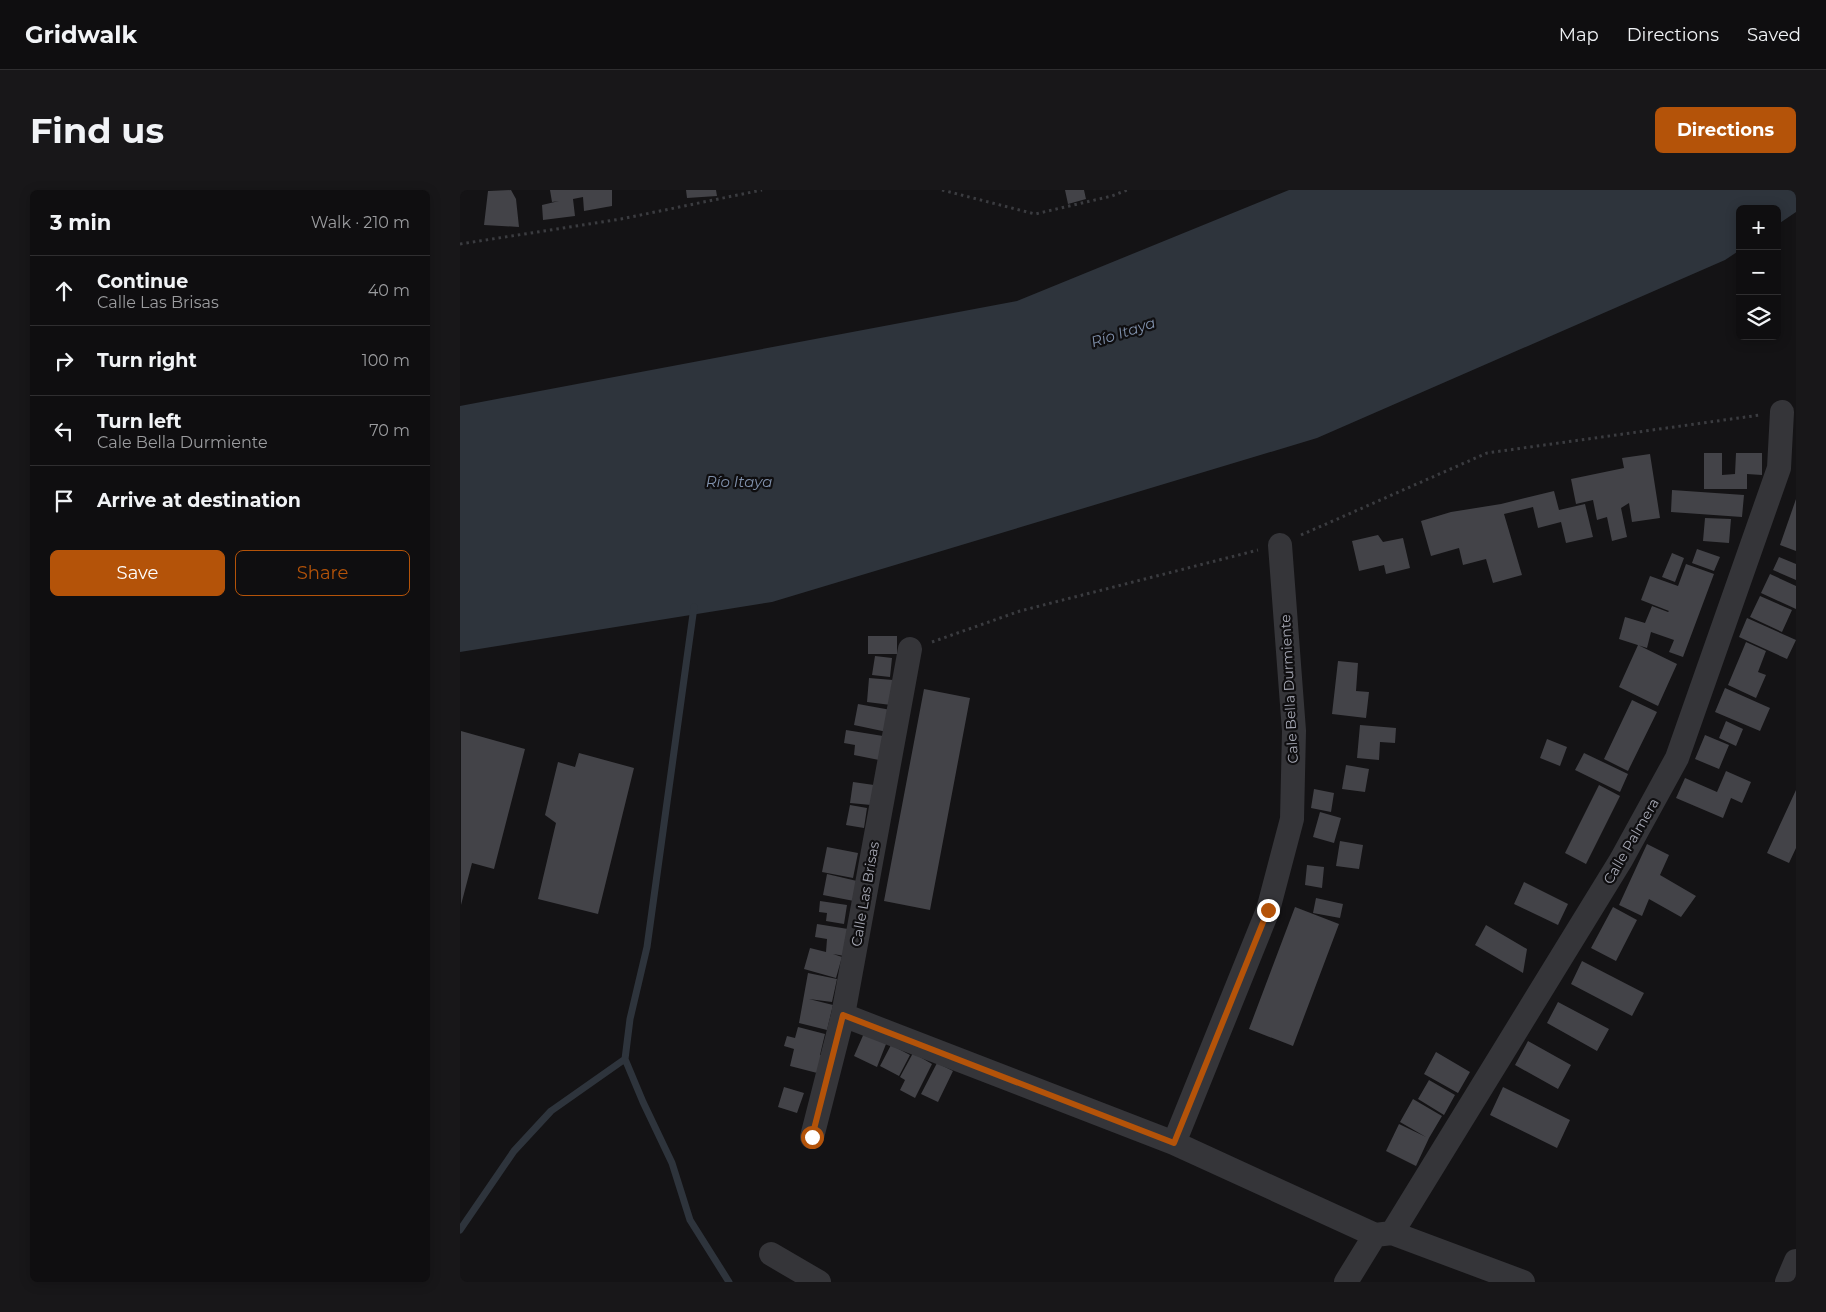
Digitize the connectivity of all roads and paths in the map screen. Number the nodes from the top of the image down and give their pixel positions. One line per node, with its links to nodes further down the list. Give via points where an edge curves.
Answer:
1 (762, 190): 4 (path, via 621,219)
2 (942, 190): 3 (path, via 1035,214)
3 (1127, 190)
4 (460, 244)
5 (1782, 412): 6 (path, via 1487,453); 11 (street, Calle Palmera, via 1779,468 1677,758 1621,860)
6 (1280, 545): 7 (path, via 1020,611); 10 (street, Cale Bella Durmiente, via 1294,731 1292,819 1268,910)
7 (910, 649): 8 (street, Calle Las Brisas)
8 (843, 1015): 9 (street, Calle Las Brisas); 10 (street)
9 (812, 1137)
10 (1174, 1143): 11 (street)
11 (1384, 1234): 15 (street, Calle Palmera); 16 (street)
12 (771, 1254): 14 (street)
13 (1796, 1261): 17 (street)
14 (819, 1282)
15 (1346, 1282)
16 (1523, 1282)
17 (1788, 1282)

